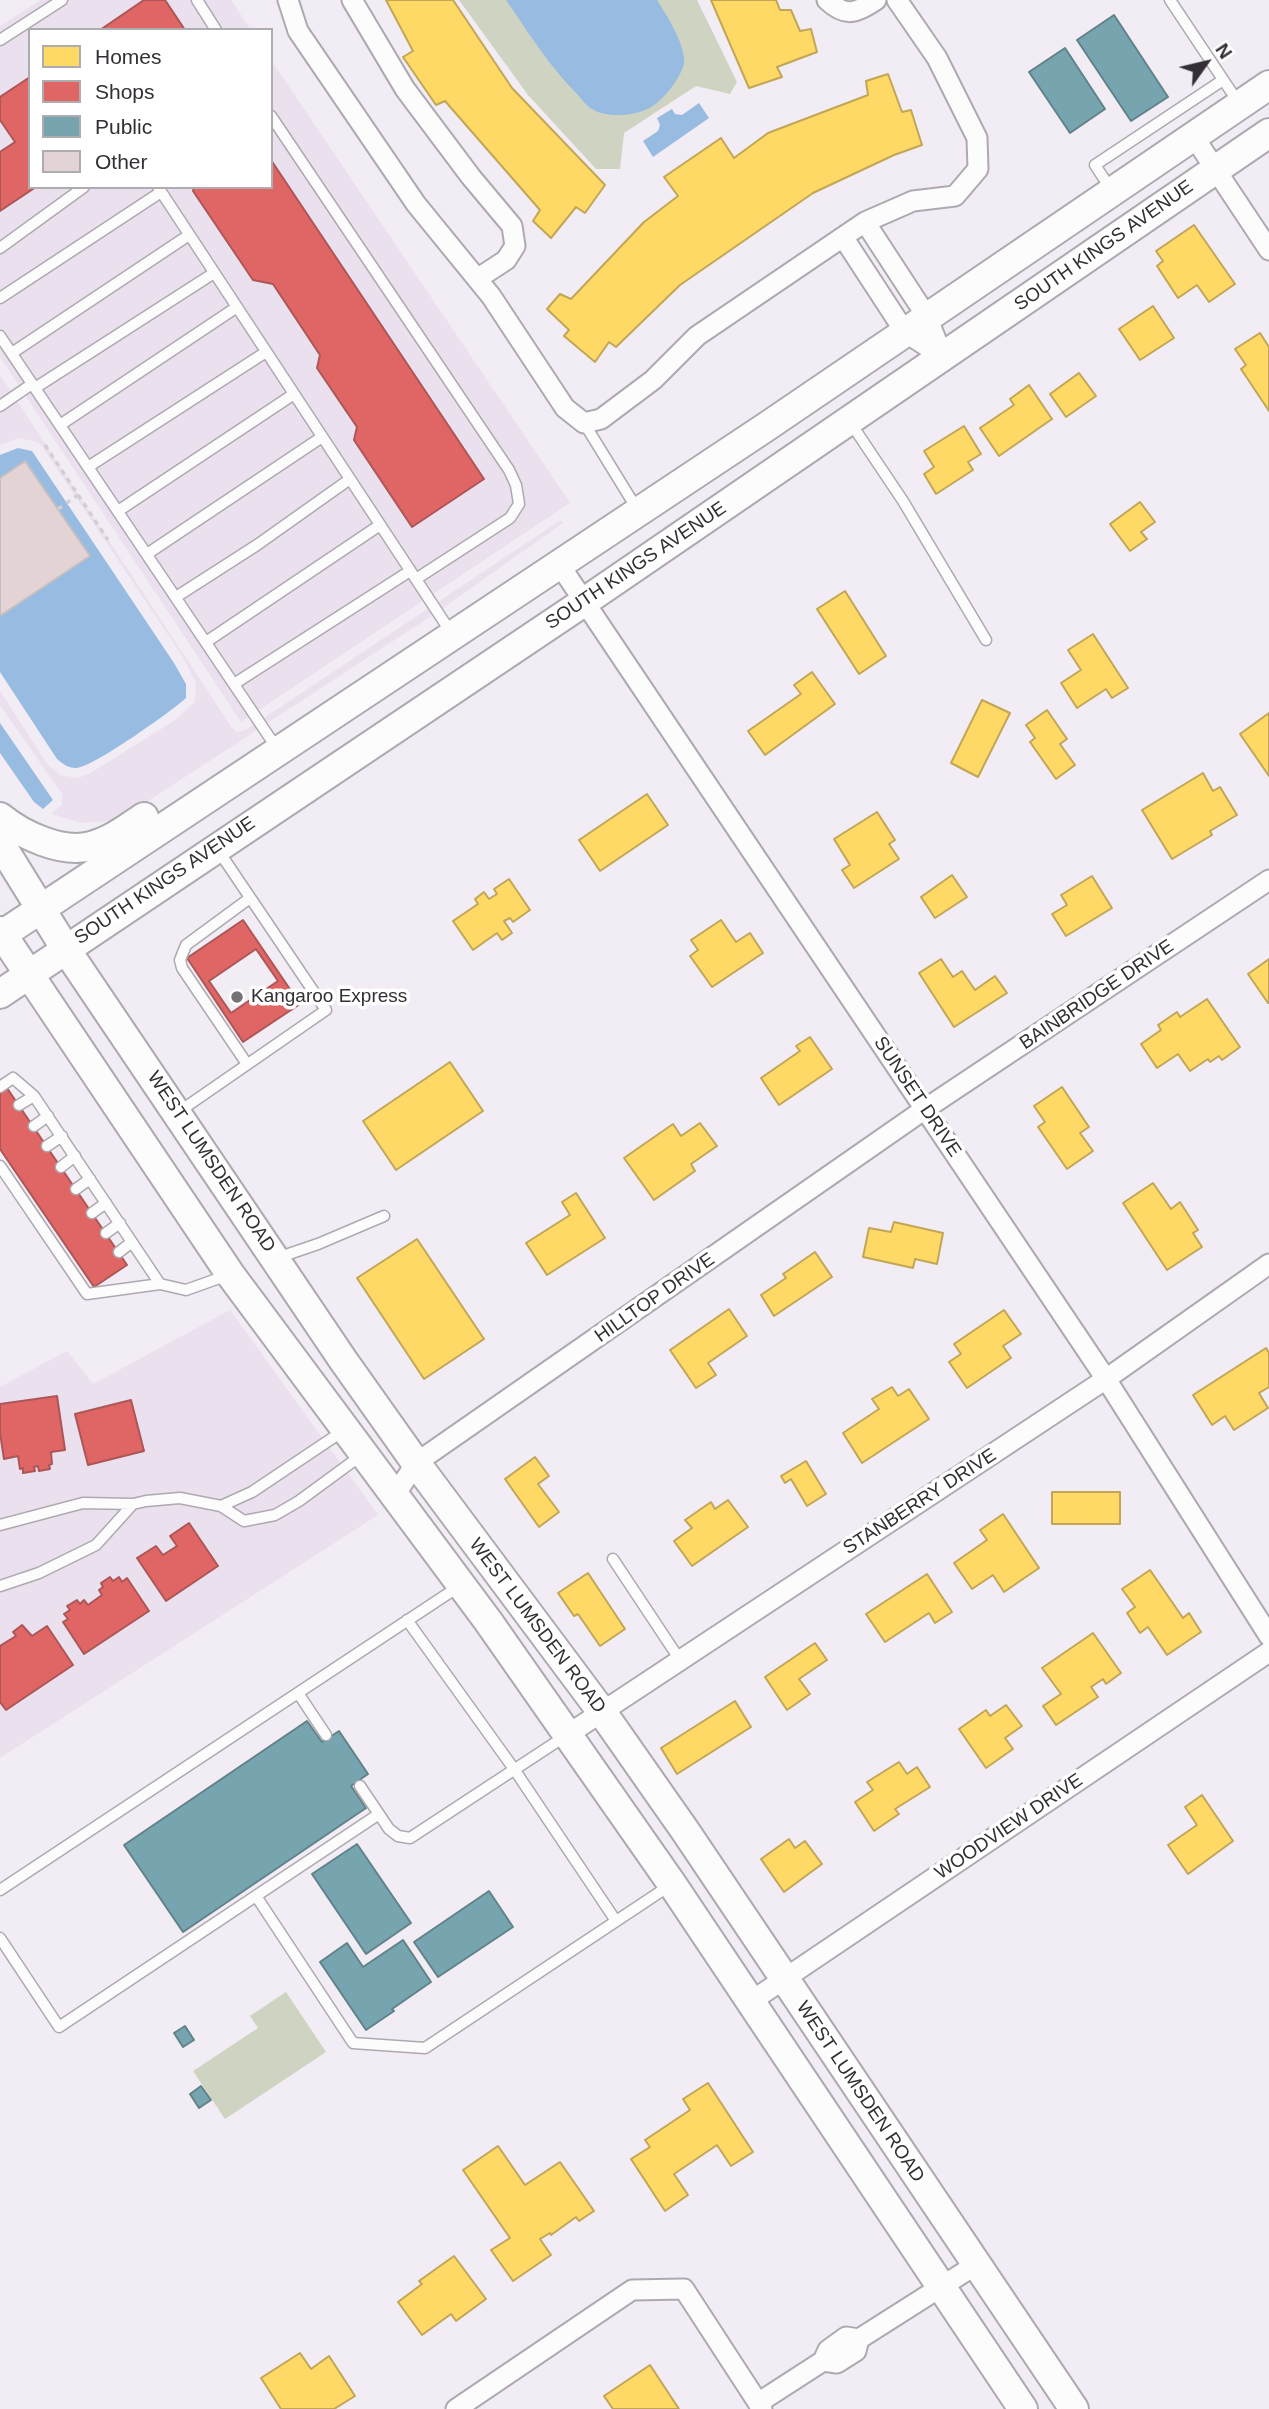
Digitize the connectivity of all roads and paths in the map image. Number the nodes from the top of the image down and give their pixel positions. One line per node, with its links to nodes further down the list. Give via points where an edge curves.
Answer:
1 (62, 0): 10 (lane)
2 (197, 0): 9 (lane)
3 (288, 0): 27 (street, via 298,31 416,204)
4 (352, 0): 27 (street, via 405,89 512,226 516,246 506,260)
5 (827, 0): 6 (street, via 847,13)
6 (876, 0)
7 (897, 0): 21 (street, via 937,58 977,138 978,169 955,196 913,201)
8 (1170, 0): 11 (lane)
9 (215, 28)
10 (0, 40)
11 (1223, 80): 13 (lane); 20 (lane, via 1095,165)
12 (1269, 85): 13 (main road, SOUTH KINGS AVENUE)
13 (1240, 105): 16 (main road, SOUTH KINGS AVENUE)
14 (273, 119): 53 (lane, via 516,485 519,504 510,518)
15 (1269, 133): 17 (main road, SOUTH KINGS AVENUE)
16 (1194, 137): 17 (street); 20 (main road, SOUTH KINGS AVENUE)
17 (1215, 169): 25 (street); 34 (main road, SOUTH KINGS AVENUE)
18 (81, 189): 24 (lane)
19 (159, 190): 22 (lane); 28 (lane)
20 (1112, 191): 30 (main road, SOUTH KINGS AVENUE)
21 (865, 222): 23 (street); 30 (street)
22 (189, 235): 26 (lane); 33 (lane)
23 (843, 237): 30 (street); 39 (street, via 696,336 653,380 601,419)
24 (0, 248)
25 (1269, 250)
26 (214, 273): 29 (lane); 35 (lane)
27 (477, 279): 39 (street, via 565,408)
28 (0, 298)
29 (237, 307): 32 (lane); 40 (lane)
30 (916, 325): 34 (street); 48 (main road, SOUTH KINGS AVENUE)
31 (0, 335): 33 (lane)
32 (266, 352): 36 (lane); 43 (lane)
33 (12, 353): 35 (lane)
34 (943, 357): 38 (main road, SOUTH KINGS AVENUE)
35 (34, 386): 37 (lane); 40 (lane)
36 (294, 394): 41 (lane); 47 (lane)
37 (0, 406)
38 (850, 421): 55 (main road, SOUTH KINGS AVENUE); 57 (lane)
39 (583, 423): 48 (lane)
40 (61, 425): 43 (lane)
41 (323, 437): 44 (lane); 51 (lane)
42 (45, 445): 45 (path)
43 (88, 467): 47 (lane)
44 (350, 479): 49 (lane); 54 (lane)
45 (78, 495): 46 (path); 50 (path)
46 (58, 509)
47 (118, 511): 51 (lane)
48 (639, 511): 52 (main road, SOUTH KINGS AVENUE)
49 (380, 525): 53 (lane); 58 (lane)
50 (108, 540)
51 (146, 554): 54 (lane)
52 (559, 564): 55 (street, SUNSET DRIVE); 56 (main road, SOUTH KINGS AVENUE)
53 (413, 575): 56 (lane); 59 (lane)
54 (176, 597): 58 (lane)
55 (584, 602): 63 (main road, SOUTH KINGS AVENUE); 75 (street, SUNSET DRIVE)
56 (452, 634): 60 (main road, SOUTH KINGS AVENUE)
57 (986, 640)
58 (206, 642): 59 (lane)
59 (234, 684): 60 (lane)
60 (278, 751): 61 (main road, via 241,754 90,847 50,843); 66 (main road, SOUTH KINGS AVENUE)
61 (0, 817)
62 (0, 843): 66 (main road, WEST LUMSDEN ROAD)
63 (216, 847): 65 (lane); 68 (main road, SOUTH KINGS AVENUE)
64 (1269, 880): 75 (street, BAINBRIDGE DRIVE)
65 (250, 898): 71 (lane, via 186,944 180,960); 71 (lane, via 326,1010)
66 (40, 909): 67 (main road, SOUTH KINGS AVENUE); 68 (main road, WEST LUMSDEN ROAD)
67 (1, 934): 69 (main road, WEST LUMSDEN ROAD)
68 (65, 948): 69 (main road, SOUTH KINGS AVENUE); 76 (main road, WEST LUMSDEN ROAD)
69 (28, 974): 70 (main road, SOUTH KINGS AVENUE); 95 (main road, WEST LUMSDEN ROAD)
70 (0, 994)
71 (247, 1064): 76 (lane)
72 (0, 1087): 73 (lane, via 13,1078)
73 (34, 1096): 74 (lane); 77 (lane)
74 (19, 1105)
75 (925, 1109): 97 (street, SUNSET DRIVE); 100 (street, HILLTOP DRIVE)
76 (177, 1113): 93 (main road, WEST LUMSDEN ROAD)
77 (48, 1116): 78 (lane); 79 (lane)
78 (34, 1126)
79 (62, 1136): 80 (lane); 81 (lane)
80 (47, 1146)
81 (75, 1156): 82 (lane); 84 (lane)
82 (61, 1167)
83 (7, 1170): 96 (lane, via 83,1279 87,1294)
84 (90, 1179): 85 (lane); 86 (lane)
85 (76, 1189)
86 (106, 1203): 87 (lane); 89 (lane)
87 (92, 1213)
88 (384, 1216): 93 (lane)
89 (120, 1223): 90 (lane); 91 (lane)
90 (106, 1233)
91 (132, 1242): 92 (lane); 96 (lane)
92 (119, 1252)
93 (276, 1259): 100 (main road, WEST LUMSDEN ROAD)
94 (1269, 1264): 97 (street, STANBERRY DRIVE)
95 (230, 1274): 96 (lane, via 186,1290); 98 (main road, WEST LUMSDEN ROAD)
96 (160, 1284)
97 (1106, 1379): 109 (street, SUNSET DRIVE); 111 (street, STANBERRY DRIVE)
98 (345, 1429): 99 (main road, WEST LUMSDEN ROAD); 103 (lane, via 252,1492)
99 (363, 1453): 101 (main road, WEST LUMSDEN ROAD); 103 (lane, via 275,1515 244,1521)
100 (416, 1462): 101 (street, HILLTOP DRIVE); 113 (main road, WEST LUMSDEN ROAD)
101 (395, 1495): 106 (main road, WEST LUMSDEN ROAD)
102 (133, 1504): 103 (lane, via 180,1498); 104 (lane, via 83,1503); 107 (lane, via 96,1545)
103 (221, 1506)
104 (0, 1525)
105 (613, 1559): 111 (lane)
106 (461, 1585): 108 (lane); 115 (main road, WEST LUMSDEN ROAD)
107 (0, 1586)
108 (407, 1620): 112 (lane); 116 (lane)
109 (1269, 1636)
110 (1269, 1652): 124 (street, WOODVIEW DRIVE)
111 (680, 1660): 113 (street, STANBERRY DRIVE)
112 (298, 1693): 114 (lane); 120 (lane)
113 (602, 1712): 115 (street, STANBERRY DRIVE); 124 (main road, WEST LUMSDEN ROAD)
114 (326, 1735)
115 (567, 1735): 116 (lane); 119 (main road, WEST LUMSDEN ROAD)
116 (514, 1769): 118 (lane, via 410,1838 389,1829); 122 (lane)
117 (360, 1786): 118 (lane)
118 (380, 1814): 121 (lane)
119 (672, 1884): 122 (lane); 125 (main road, WEST LUMSDEN ROAD)
120 (0, 1890)
121 (256, 1896): 122 (lane, via 353,2043 365,2044 425,2048); 123 (lane, via 60,2027)
122 (616, 1921)
123 (0, 1938)
124 (784, 1979): 125 (street, WOODVIEW DRIVE); 126 (main road, WEST LUMSDEN ROAD)
125 (750, 2002): 127 (main road, WEST LUMSDEN ROAD)
126 (977, 2264): 127 (street); 131 (main road, WEST LUMSDEN ROAD)
127 (941, 2287): 128 (street, via 859,2339 846,2337 828,2350 823,2361); 130 (main road, WEST LUMSDEN ROAD)
128 (760, 2406): 129 (street, via 684,2289 658,2289 632,2290)
129 (456, 2409)
130 (1023, 2409)
131 (1074, 2409)

